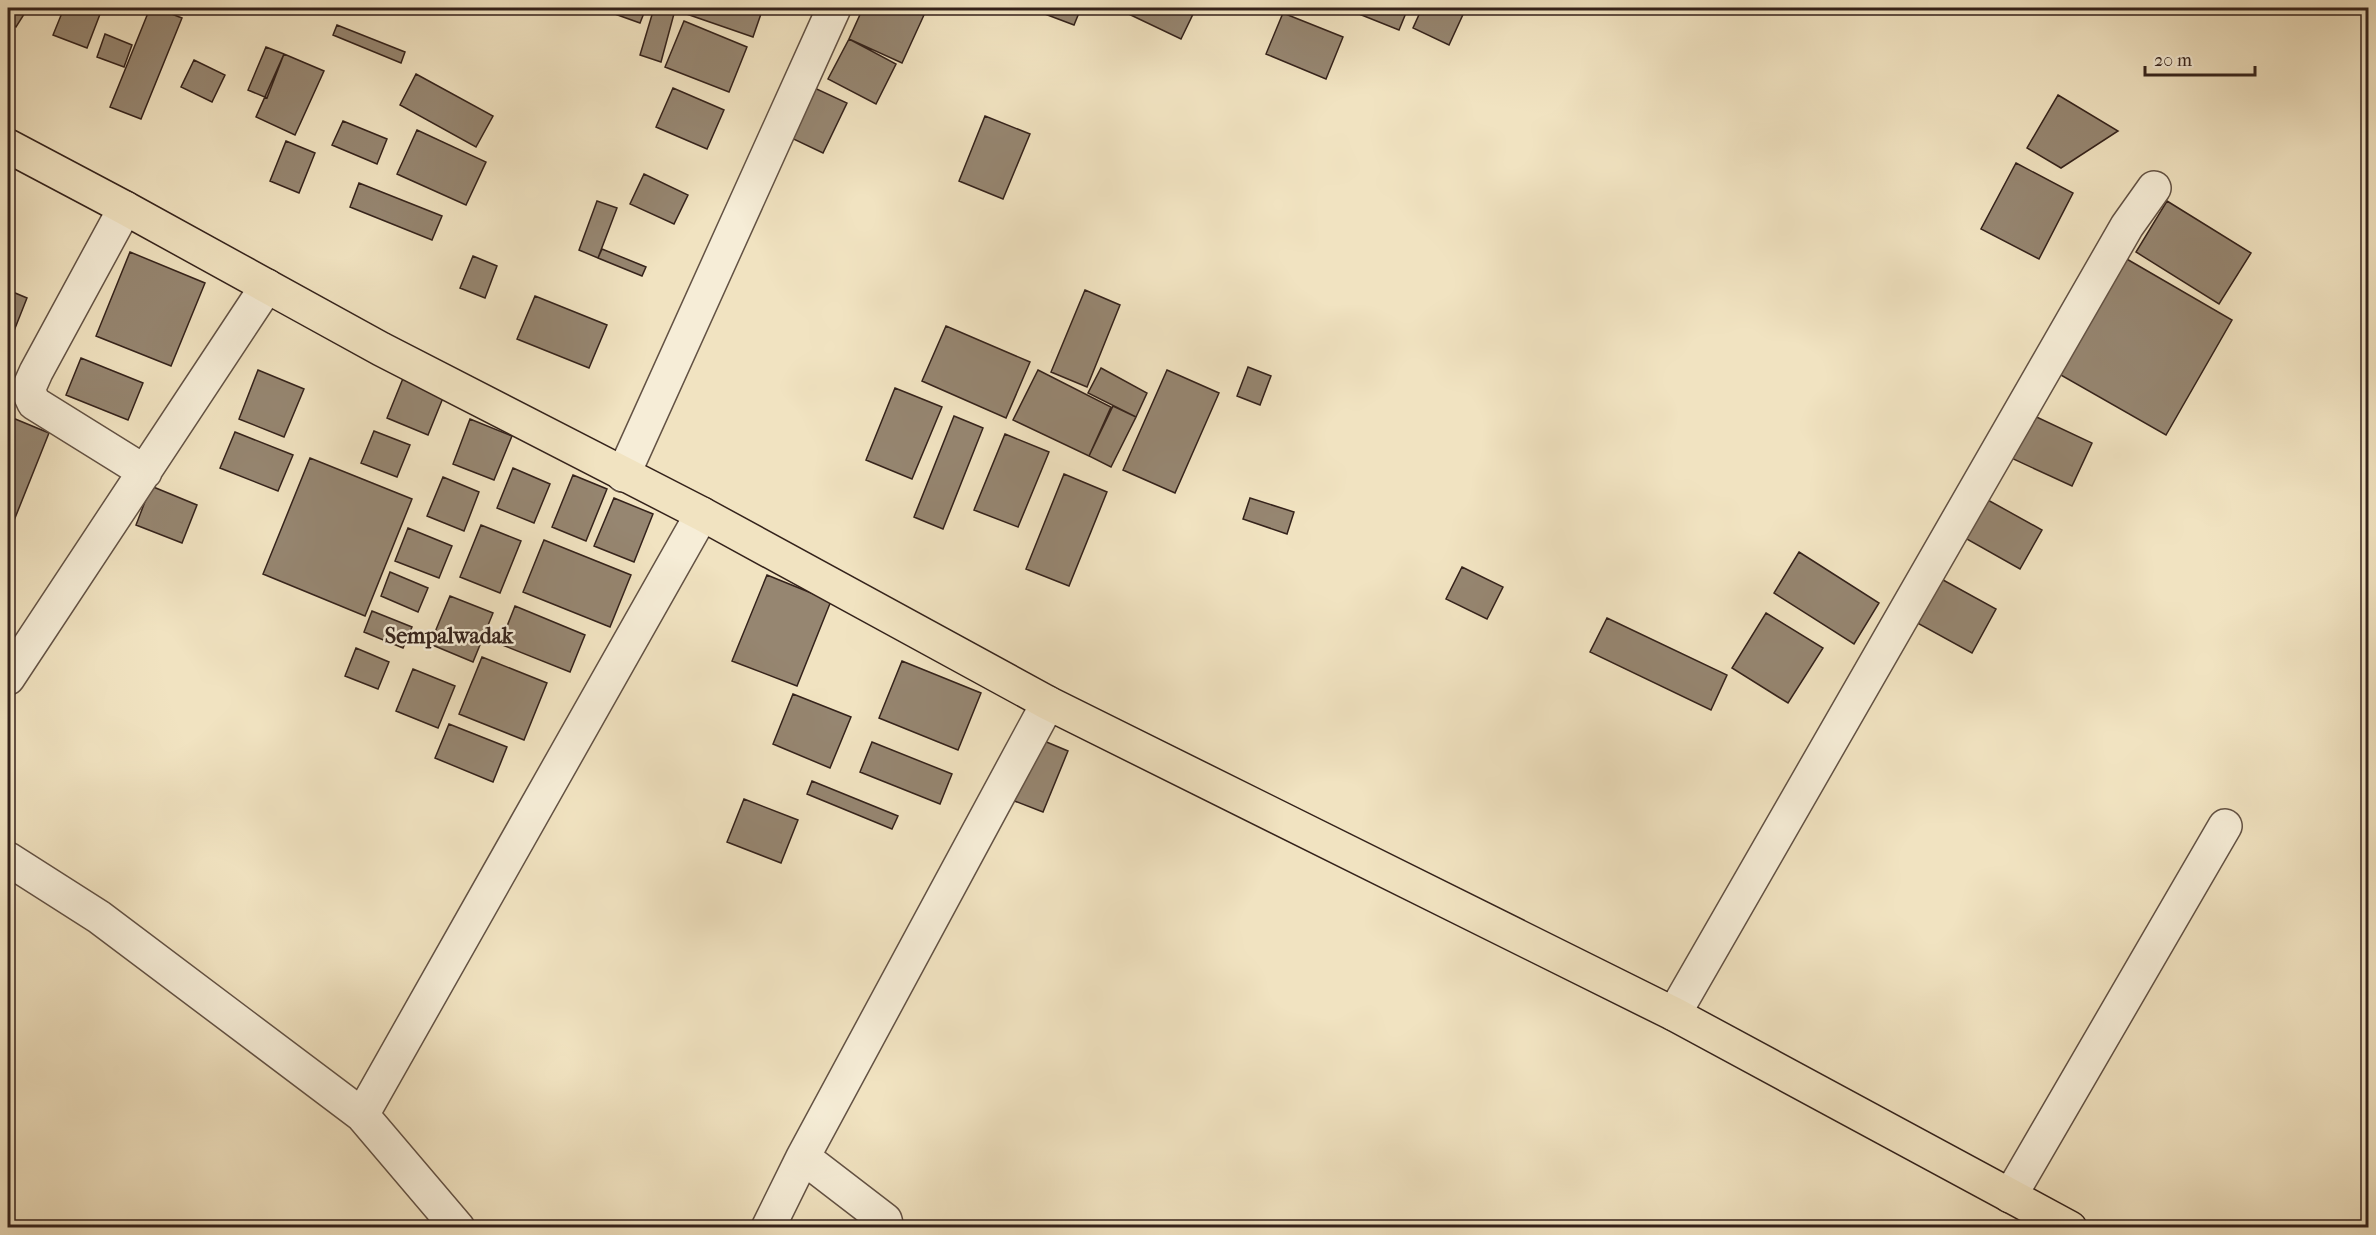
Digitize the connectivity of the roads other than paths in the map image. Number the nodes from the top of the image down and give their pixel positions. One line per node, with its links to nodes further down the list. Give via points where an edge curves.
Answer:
1 (834, 8): 7 (street)
2 (8, 146): 4 (main road)
3 (2154, 188): 13 (street, via 2127,226)
4 (125, 208): 5 (main road); 6 (street, via 28,390 34,403)
5 (267, 286): 6 (street); 7 (main road)
6 (145, 472): 9 (street)
7 (623, 475): 8 (main road)
8 (702, 514): 10 (main road); 14 (street)
9 (8, 678)
10 (1048, 703): 13 (main road); 15 (street)
11 (2225, 826): 16 (street)
12 (8, 860): 14 (street, via 99,917)
13 (1674, 1014): 16 (main road)
14 (362, 1115): 17 (street)
15 (803, 1157): 18 (street); 19 (street, via 885,1220)
16 (2010, 1196): 20 (main road)
17 (458, 1227)
18 (768, 1227)
19 (887, 1227)
20 (2070, 1227)

